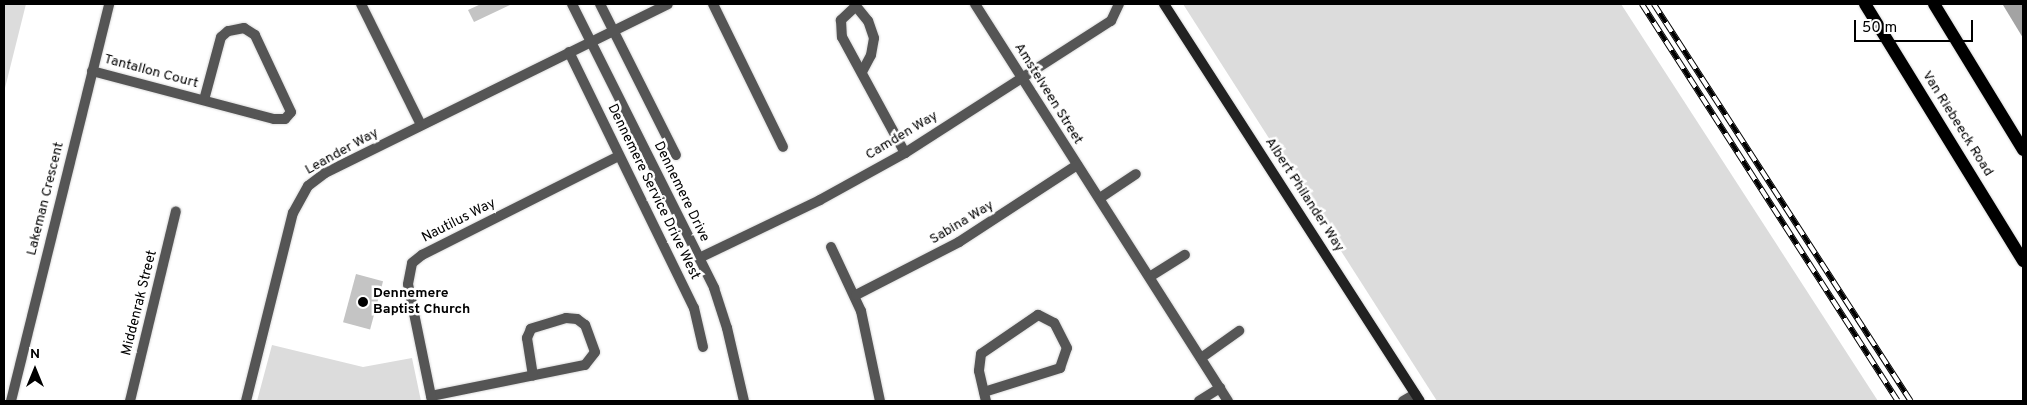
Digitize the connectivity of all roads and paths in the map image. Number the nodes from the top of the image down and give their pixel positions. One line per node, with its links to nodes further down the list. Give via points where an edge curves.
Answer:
1 (109, 4): 15 (street, Lakeman Crescent)
2 (361, 4): 19 (street)
3 (572, 4): 13 (street, Dennemere Drive)
4 (600, 4): 12 (street)
5 (668, 4): 12 (street, Leander Way)
6 (713, 4): 20 (street)
7 (975, 4): 17 (street, Amstelveen Street)
8 (1119, 4): 17 (street, Camden Way, via 1111,21)
9 (1164, 4): 41 (street, Albert Philander Way)
10 (1865, 4): 32 (main road, Van Riebeeck Road)
11 (1934, 4): 21 (main road)
12 (613, 30): 13 (street, Leander Way); 23 (street)
13 (591, 41): 14 (street, Leander Way); 31 (street, Dennemere Drive)
14 (569, 52): 19 (street, Leander Way); 24 (street, Dennemere Service Drive West)
15 (92, 71): 18 (street, Tantallon Court); 43 (street, Lakeman Crescent)
16 (862, 72): 16 (street, via 873,49 874,38 868,20 856,6 846,13 840,26 842,37); 22 (street)
17 (1022, 79): 22 (street, Camden Way); 25 (street, Amstelveen Street)
18 (204, 100): 18 (street, Tantallon Court, via 279,120 291,112 255,35 244,28 228,31 221,37)
19 (422, 125): 45 (street, Leander Way, via 325,173 301,194 293,213)
20 (783, 147)
21 (2023, 150)
22 (905, 153): 31 (street, Camden Way, via 820,200)
23 (676, 155)
24 (619, 156): 36 (street, Dennemere Service Drive West, via 694,308); 42 (street, Nautilus Way, via 422,255 412,263 408,284)
25 (1077, 165): 27 (street, Amstelveen Street); 34 (street, Sabina Way, via 959,242)
26 (1136, 174): 27 (street)
27 (1100, 198): 33 (street, Amstelveen Street)
28 (176, 211): 44 (street, Middenrak Street)
29 (832, 247): 34 (street)
30 (1185, 255): 33 (street)
31 (699, 258): 46 (street, Dennemere Drive, via 714,288 727,328)
32 (2023, 261)
33 (1151, 276): 37 (street, Amstelveen Street)
34 (856, 295): 47 (street)
35 (1239, 331): 37 (street)
36 (703, 347)
37 (1201, 358): 39 (street, Amstelveen Street)
38 (533, 376): 38 (street, via 588,364 594,349 585,325 577,319 566,318 531,329 527,338); 42 (street)
39 (1220, 388): 48 (street); 49 (street, Amstelveen Street)
40 (985, 397): 40 (street, via 978,364 986,348 1038,316 1054,323 1067,348 1060,368)
41 (1418, 397): 50 (street)
42 (432, 399)
43 (10, 401)
44 (130, 401)
45 (246, 401)
46 (744, 401)
47 (880, 401)
48 (1199, 401)
49 (1228, 401)
50 (1403, 401)

